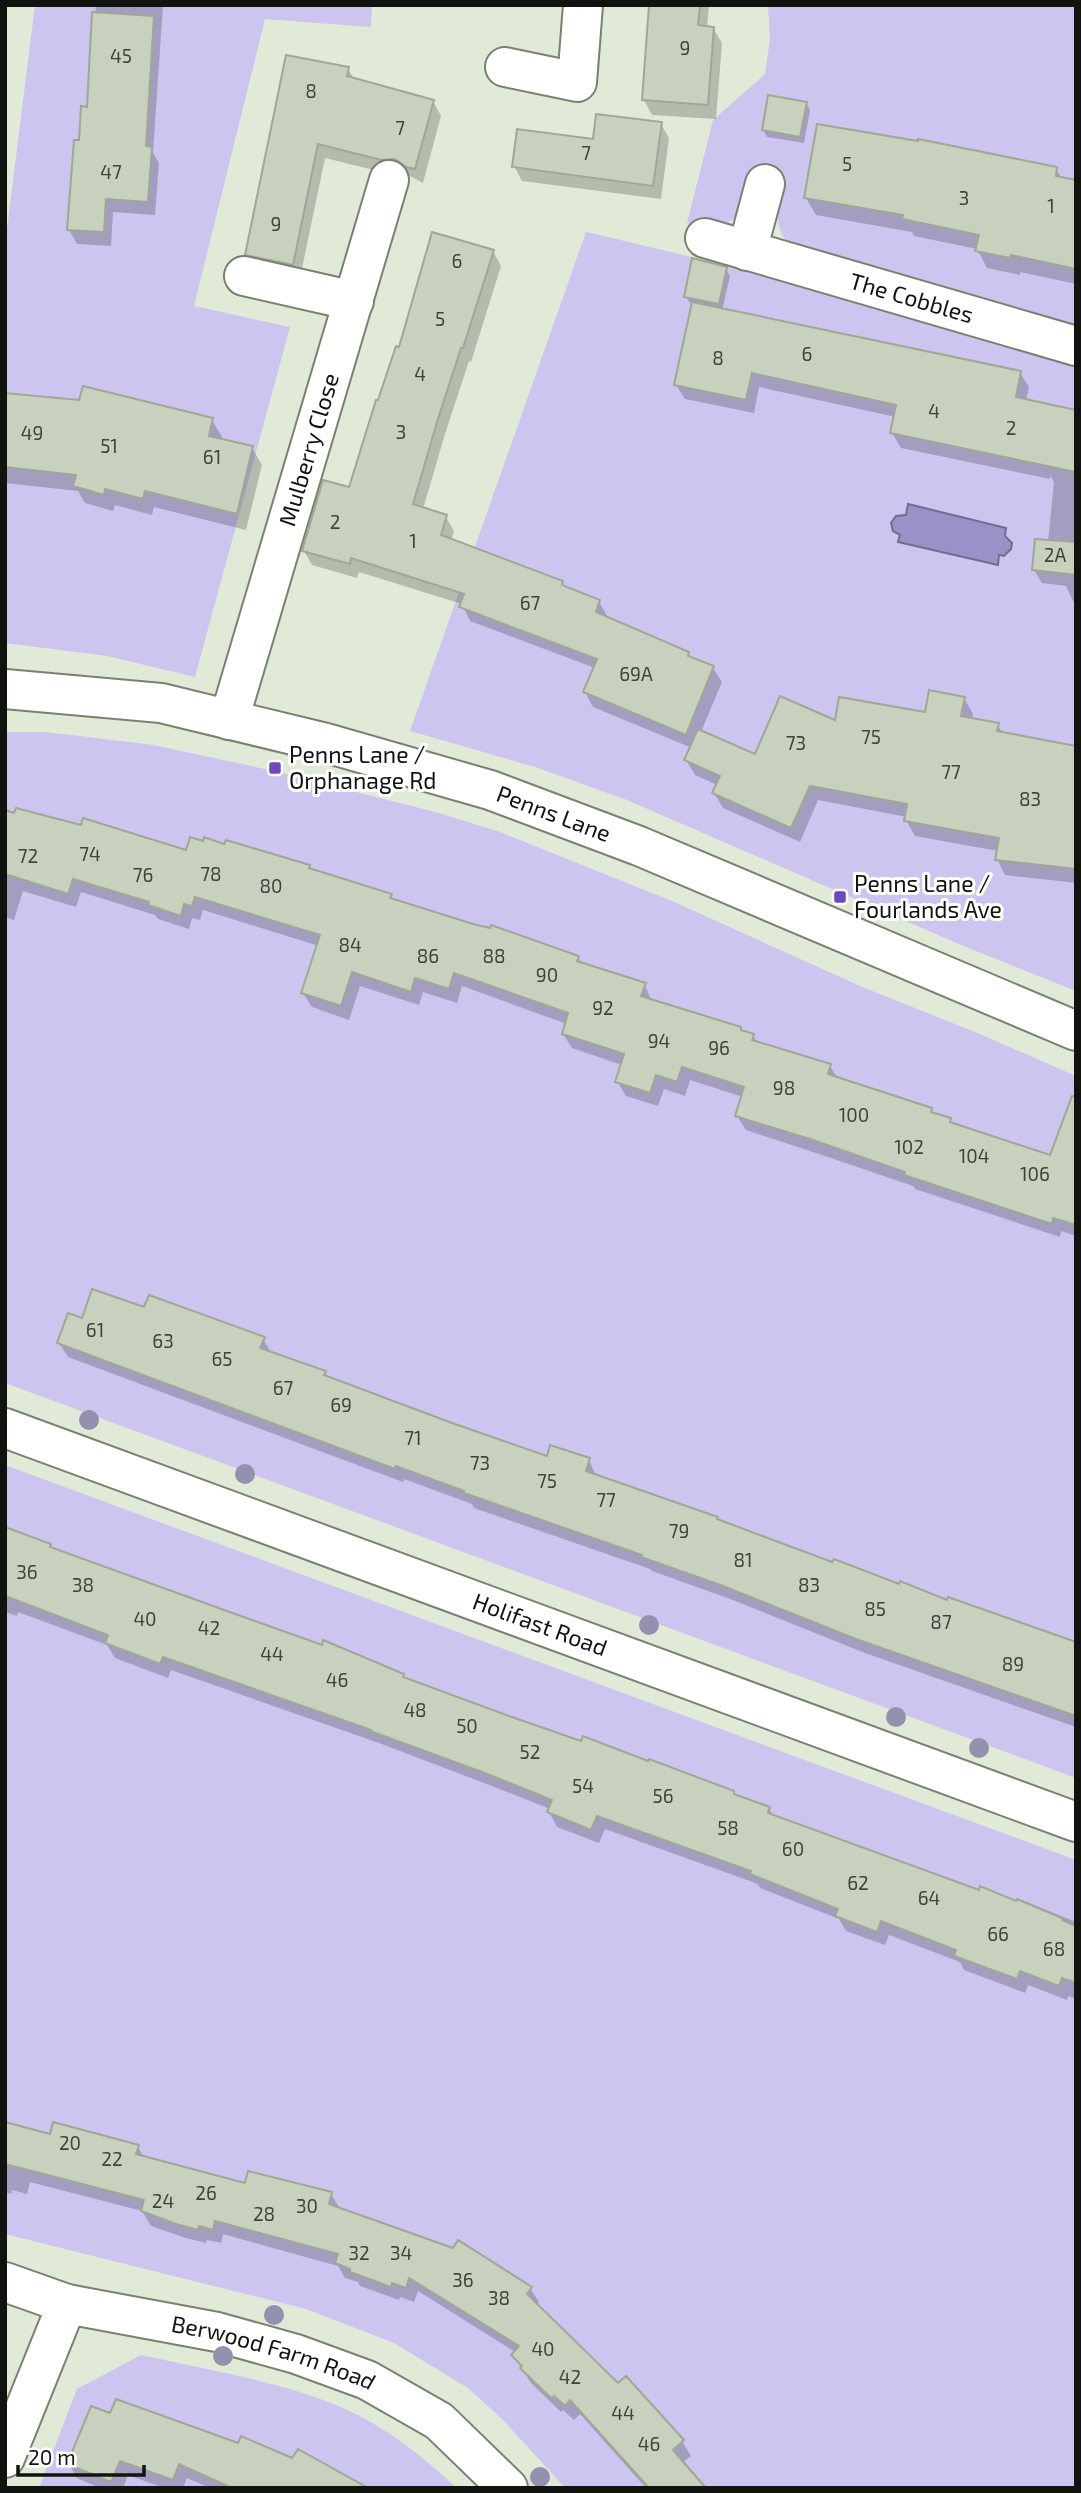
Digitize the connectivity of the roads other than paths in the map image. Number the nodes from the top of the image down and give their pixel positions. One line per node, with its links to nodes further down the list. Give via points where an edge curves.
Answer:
1 (583, 5): 2 (street, via 577,82)
2 (505, 67)
3 (389, 180): 8 (street, Mulberry Close)
4 (765, 184): 6 (street)
5 (705, 238): 6 (street, The Cobbles)
6 (747, 251): 9 (street, The Cobbles)
7 (244, 276): 8 (street)
8 (354, 301): 11 (street, Mulberry Close)
9 (1076, 346)
10 (5, 689): 11 (street, Penns Lane, via 161,703)
11 (229, 720): 12 (street, Penns Lane, via 490,790 639,846)
12 (1076, 1031)
13 (5, 1428): 14 (street, Holifast Road)
14 (1076, 1822)
15 (5, 2281): 16 (street, Berwood Farm Road)
16 (67, 2304): 17 (street); 18 (street, Berwood Farm Road, via 217,2332 367,2380 439,2421)
17 (5, 2458)
18 (508, 2488)

